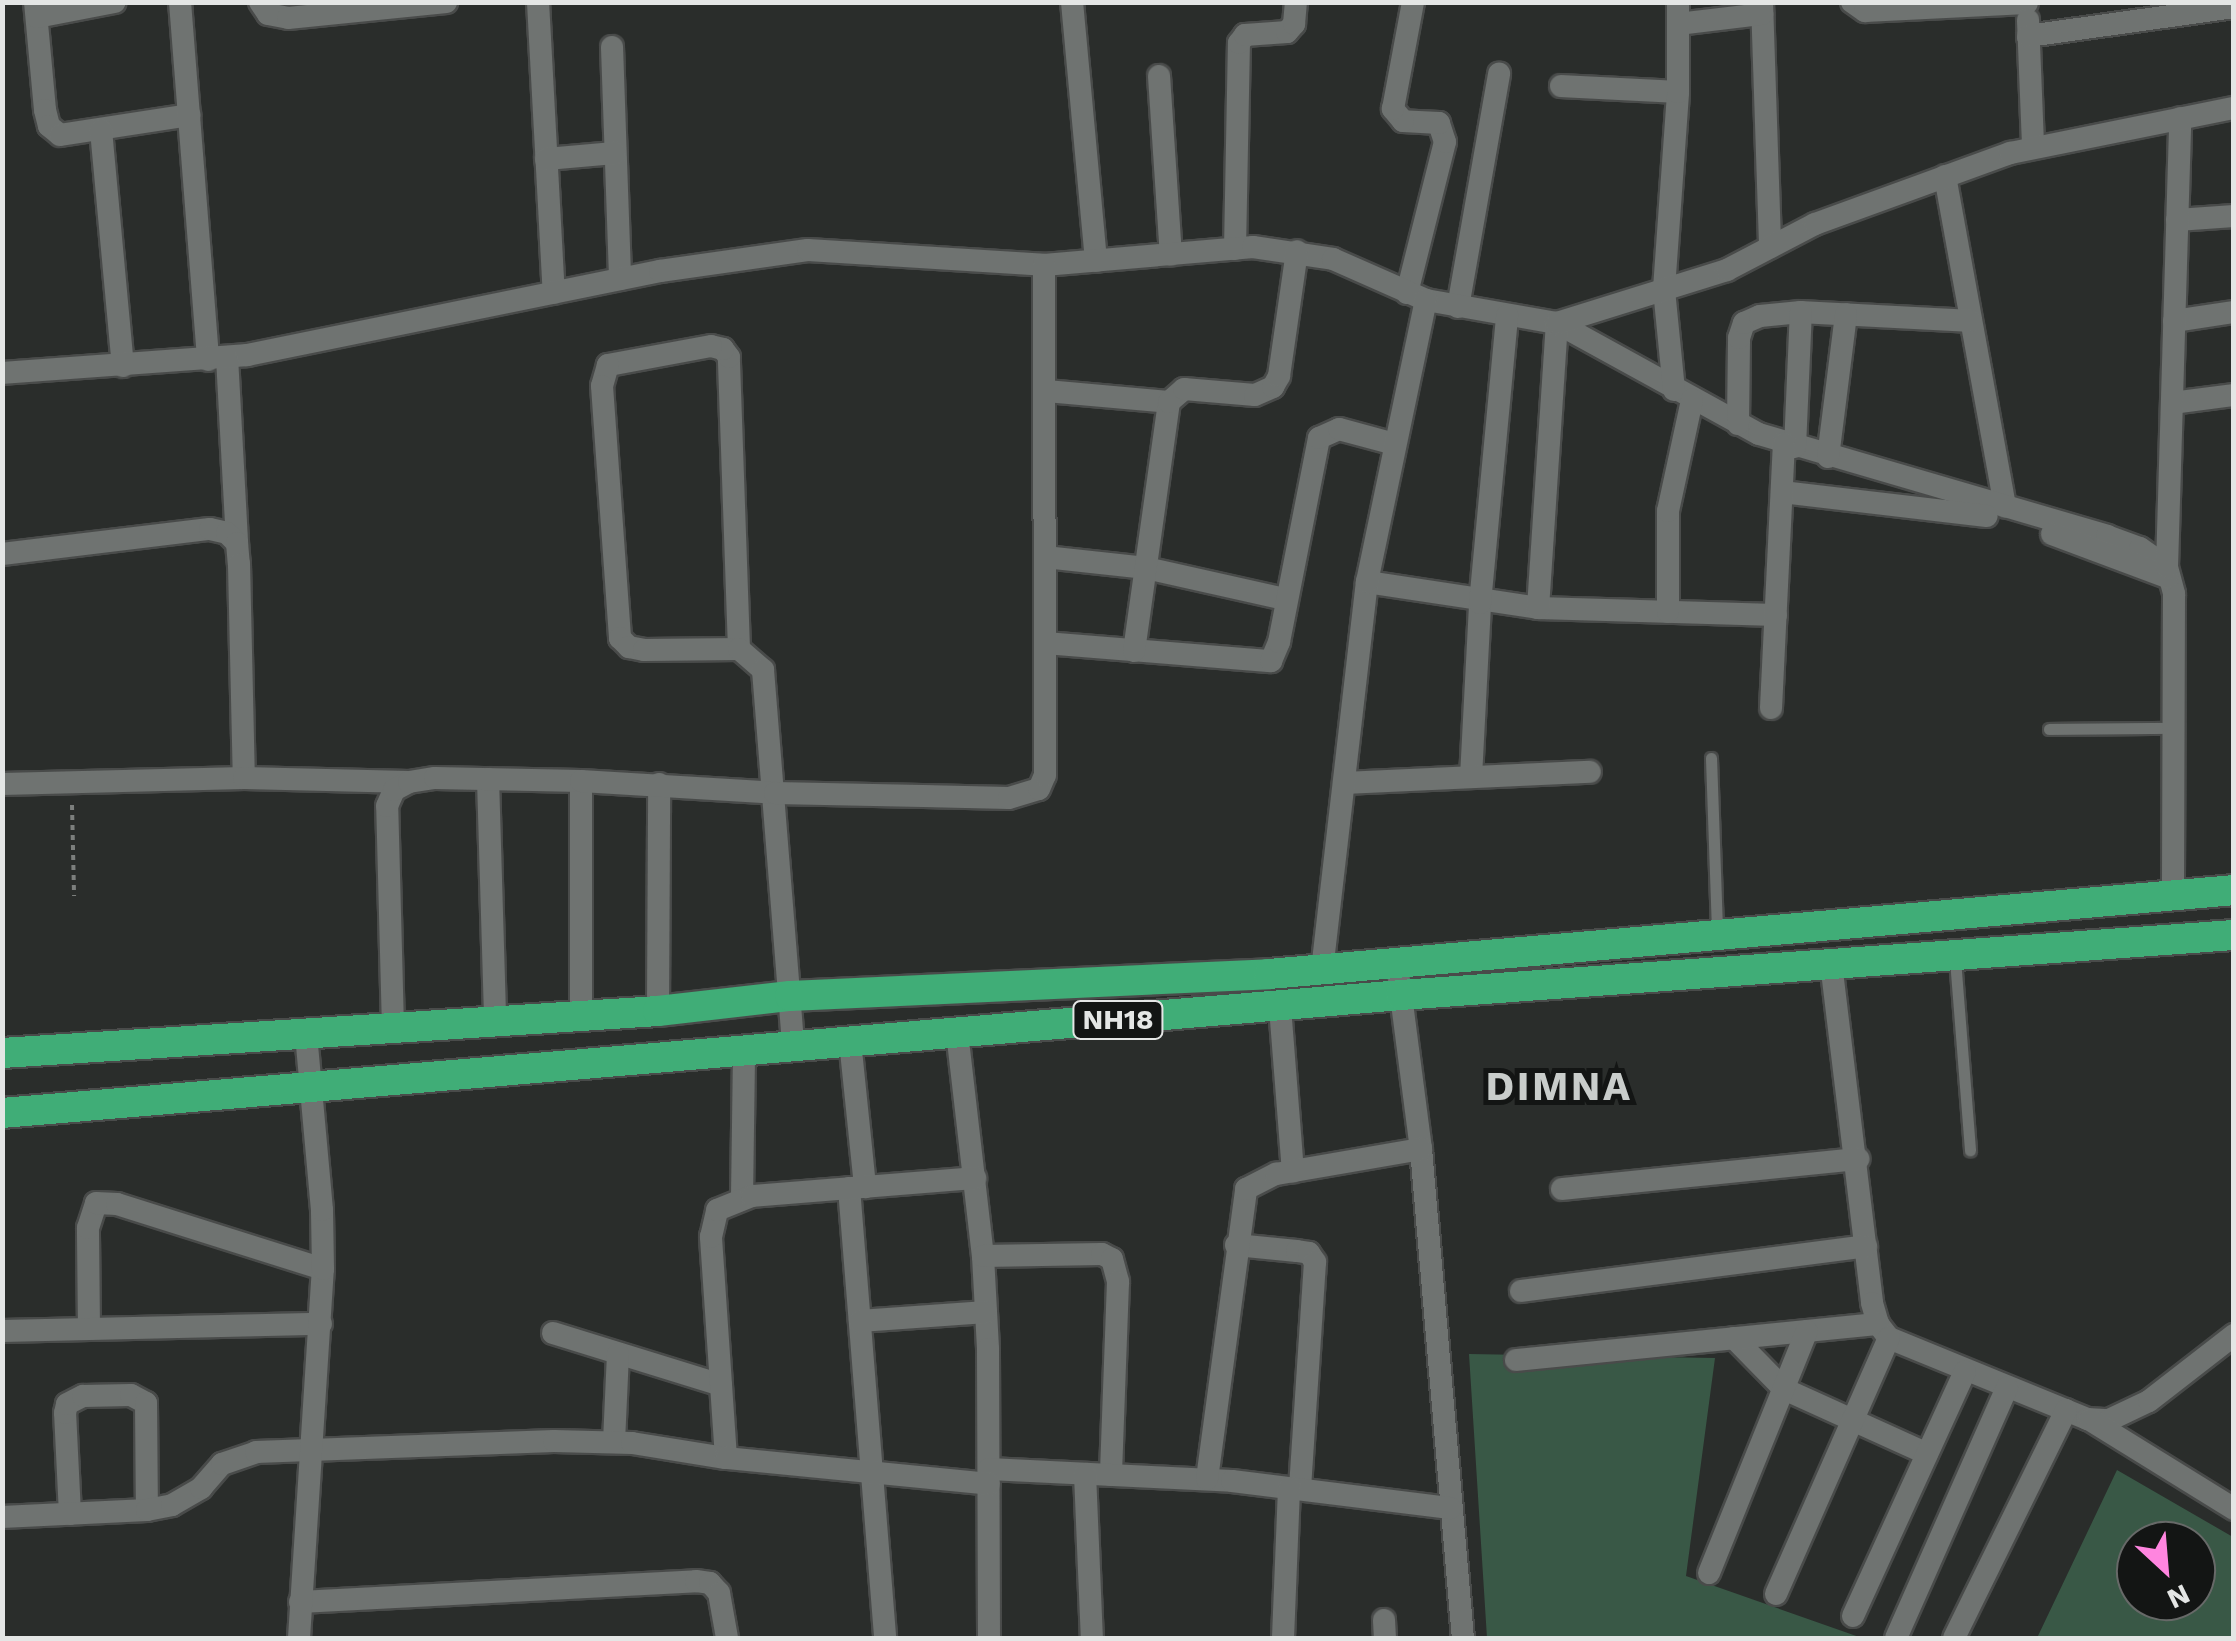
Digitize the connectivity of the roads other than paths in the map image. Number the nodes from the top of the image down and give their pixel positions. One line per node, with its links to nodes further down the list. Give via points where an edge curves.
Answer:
1 (115, 2): 13 (street)
2 (180, 2): 22 (street)
3 (260, 2): 4 (street, via 268,14 288,18)
4 (446, 2)
5 (538, 2): 27 (street)
6 (1072, 2): 35 (street)
7 (1296, 2): 32 (street, via 1287,32 1245,35 1239,43)
8 (1413, 2): 40 (street, via 1393,109 1403,121 1440,124 1445,142)
9 (1852, 2): 10 (street, via 1865,11)
10 (2027, 3): 15 (street)
11 (2234, 6): 15 (street)
12 (1762, 8): 14 (street); 31 (street)
13 (36, 10): 24 (street, via 49,126 60,134)
14 (1678, 13): 20 (street)
15 (2028, 36): 25 (street)
16 (612, 47): 26 (street)
17 (1499, 74): 41 (street)
18 (1159, 76): 34 (street)
19 (1561, 86): 20 (street)
20 (1678, 92): 38 (street)
21 (2234, 108): 23 (street)
22 (189, 114): 24 (street); 49 (street)
23 (2180, 118): 25 (street); 30 (street)
24 (101, 130): 50 (street)
25 (2033, 147): 28 (street)
26 (616, 153): 27 (street); 37 (street)
27 (546, 159): 39 (street)
28 (1945, 176): 31 (street); 46 (street)
29 (2234, 216): 30 (street)
30 (2177, 220): 47 (street)
31 (1770, 247): 38 (street, via 1727,270)
32 (1235, 249): 33 (street); 34 (street)
33 (1297, 251): 40 (street); 55 (street, via 1274,387 1255,395 1184,389)
34 (1171, 254): 35 (street)
35 (1096, 262): 36 (street)
36 (1044, 265): 37 (street, via 808,250); 52 (street)
37 (620, 279): 39 (street)
38 (1664, 289): 48 (street); 53 (street)
39 (554, 293): 49 (street)
40 (1416, 296): 41 (street); 58 (street)
41 (1458, 307): 45 (street)
42 (1801, 312): 44 (street); 57 (street, via 1744,323); 59 (street)
43 (2234, 312): 47 (street)
44 (1846, 314): 46 (street); 60 (street)
45 (1507, 315): 48 (street); 70 (street)
46 (1972, 321): 62 (street)
47 (2174, 321): 56 (street)
48 (1557, 323): 53 (street); 71 (street)
49 (218, 359): 50 (street); 63 (street)
50 (123, 366): 51 (street)
51 (2, 373)
52 (1046, 391): 55 (street); 65 (street)
53 (1683, 395): 57 (street); 72 (street, via 1668,511)
54 (2234, 395): 56 (street)
55 (1169, 402): 66 (street)
56 (2172, 402): 67 (street)
57 (1738, 424): 59 (street)
58 (1396, 444): 68 (street); 69 (street, via 1339,429 1319,438)
59 (1790, 445): 60 (street); 61 (street)
60 (1828, 456): 62 (street)
61 (1782, 492): 67 (street, via 1996,518); 73 (street)
62 (2005, 507): 67 (street, via 2140,548)
63 (236, 543): 64 (street, via 227,532 210,529); 83 (street)
64 (2, 554)
65 (1045, 557): 66 (street); 74 (street)
66 (1146, 568): 69 (street); 76 (street)
67 (2168, 573): 78 (street)
68 (1367, 582): 70 (street); 87 (street)
69 (1285, 599): 76 (street, via 1271,661)
70 (1480, 603): 71 (street); 82 (street)
71 (1538, 608): 72 (street)
72 (1668, 612): 73 (street)
73 (1776, 615): 77 (street)
74 (1045, 643): 76 (street); 90 (street, via 1045,776 1039,789 1009,798)
75 (738, 648): 75 (street, via 644,650 620,638 602,386 608,365 711,346 729,357); 90 (street, via 763,670)
76 (1134, 652)
77 (1771, 708)
78 (2173, 728): 79 (lane); 92 (street)
79 (2049, 729)
80 (1711, 758): 93 (lane)
81 (1590, 772): 82 (street)
82 (1471, 777): 87 (street)
83 (244, 778): 86 (street); 88 (street)
84 (488, 779): 85 (street); 86 (street); 103 (street)
85 (581, 781): 89 (street); 102 (street)
86 (409, 782): 104 (street, via 394,790 387,806)
87 (1344, 783): 97 (street)
88 (2, 784)
89 (659, 784): 90 (street); 101 (street)
90 (775, 792): 99 (street)
91 (2234, 890): 92 (highway, NH18)
92 (2173, 895): 93 (highway, NH18)
93 (1718, 936): 98 (highway, NH18)
94 (2233, 936): 95 (highway, NH18)
95 (1955, 955): 96 (highway, NH18); 114 (lane)
96 (1831, 964): 98 (highway, NH18); 115 (street)
97 (1322, 970): 98 (highway, NH18); 99 (highway, NH18)
98 (1399, 980): 100 (highway, NH18); 113 (street)
99 (790, 996): 101 (highway, NH18); 108 (street)
100 (1280, 1007): 105 (highway, NH18); 116 (street)
101 (658, 1010): 102 (highway, NH18)
102 (581, 1014): 103 (highway, NH18)
103 (494, 1022): 104 (highway, NH18)
104 (392, 1028): 106 (highway, NH18)
105 (957, 1032): 107 (highway, NH18); 117 (street)
106 (306, 1035): 110 (highway, NH18); 111 (street)
107 (850, 1041): 108 (highway, NH18); 118 (street)
108 (793, 1045): 109 (highway, NH18)
109 (744, 1049): 111 (highway, NH18); 120 (street)
110 (2, 1053)
111 (309, 1086): 112 (highway, NH18); 124 (street)
112 (2, 1113)
113 (1421, 1149): 116 (street); 154 (street)
114 (1970, 1150)
115 (1858, 1159): 119 (street); 122 (street)
116 (1292, 1172): 121 (street, via 1246,1189)
117 (975, 1178): 118 (street); 123 (street)
118 (857, 1187): 120 (street); 127 (street)
119 (1562, 1189)
120 (742, 1198): 139 (street, via 718,1210 712,1224)
121 (1236, 1245): 152 (street); 153 (street, via 1297,1250 1315,1262)
122 (1866, 1246): 125 (street); 132 (street)
123 (983, 1256): 126 (street); 150 (street, via 1112,1259 1118,1282)
124 (323, 1269): 128 (street); 129 (street, via 96,1203 88,1228)
125 (1521, 1291)
126 (986, 1312): 127 (street); 151 (street)
127 (860, 1321): 148 (street)
128 (321, 1324): 129 (street); 145 (street)
129 (89, 1329): 130 (street)
130 (2, 1331)
131 (1807, 1331): 132 (street); 135 (street); 141 (street)
132 (1884, 1331): 138 (street); 143 (street)
133 (552, 1333): 136 (street)
134 (2234, 1335): 142 (street, via 2149,1401 2109,1420)
135 (1734, 1338): 137 (street); 141 (street)
136 (618, 1354): 139 (street); 144 (street)
137 (1516, 1360)
138 (1965, 1371): 140 (street); 146 (street)
139 (722, 1385): 147 (street)
140 (2007, 1387): 142 (street); 170 (street)
141 (1784, 1389): 143 (street); 159 (street)
142 (2076, 1414): 155 (street); 171 (street)
143 (1852, 1423): 146 (street); 160 (street)
144 (614, 1442): 145 (street); 147 (street)
145 (311, 1452): 156 (street, via 239,1456 186,1498); 161 (street)
146 (1927, 1454): 162 (street)
147 (726, 1458): 148 (street)
148 (874, 1474): 151 (street); 165 (street)
149 (1085, 1474): 150 (street); 151 (street); 167 (street)
150 (1111, 1475): 152 (street)
151 (989, 1477): 166 (street)
152 (1207, 1480): 153 (street)
153 (1294, 1489): 154 (street); 168 (street)
154 (1450, 1508): 169 (street)
155 (2234, 1509)
156 (147, 1510): 157 (street); 157 (street, via 146,1403 132,1395 83,1396 66,1404 65,1413)
157 (70, 1514): 158 (street)
158 (2, 1517)
159 (1709, 1573)
160 (1776, 1594)
161 (300, 1602): 163 (street); 164 (street, via 696,1580 720,1593)
162 (1853, 1616)
163 (300, 1638)
164 (727, 1638)
165 (886, 1638)
166 (989, 1638)
167 (1092, 1638)
168 (1283, 1638)
169 (1463, 1638)
170 (1896, 1638)
171 (1954, 1638)

